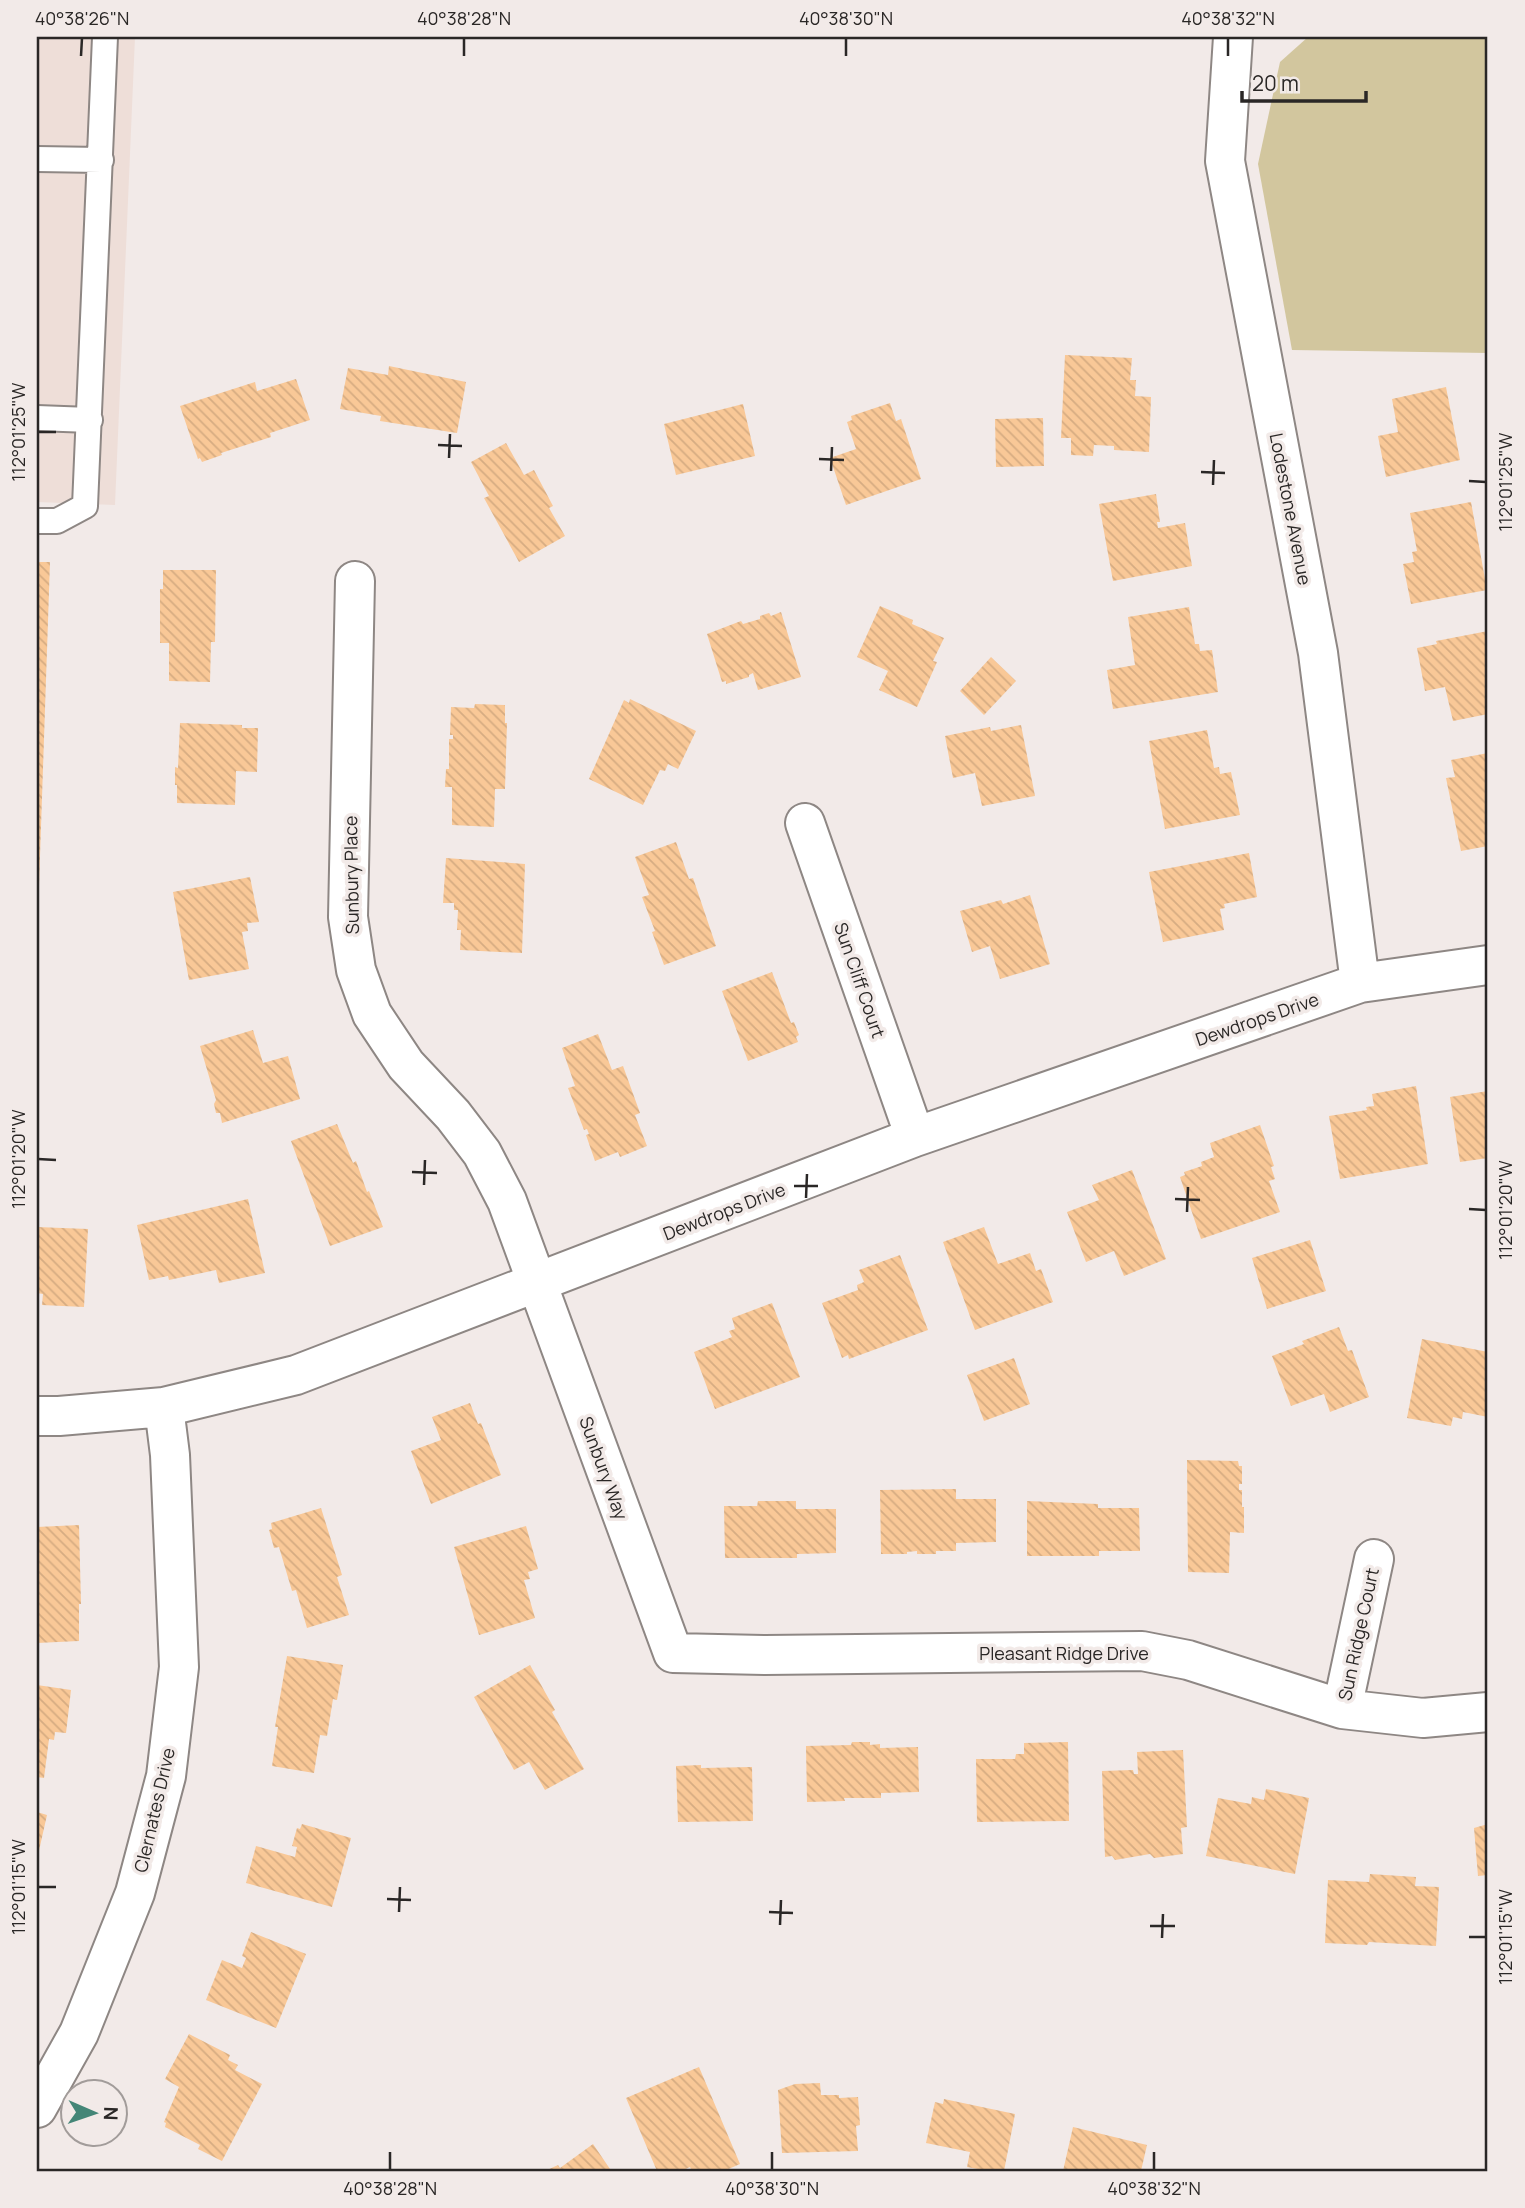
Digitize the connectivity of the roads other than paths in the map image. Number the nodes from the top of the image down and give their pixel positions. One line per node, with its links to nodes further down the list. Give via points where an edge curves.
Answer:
1 (105, 37): 4 (lane)
2 (1233, 37): 11 (street, Lodestone Avenue, via 1225,161 1318,653)
3 (37, 159): 4 (lane)
4 (101, 160): 6 (lane)
5 (37, 418): 6 (lane)
6 (90, 420): 7 (lane, via 85,506 57,521)
7 (37, 521)
8 (355, 582): 13 (street, Sunbury Place, via 348,916 356,970 372,1014 405,1065 482,1153 507,1201)
9 (805, 823): 12 (street, Sun Cliff Court)
10 (1488, 965): 11 (street, Dewdrops Drive)
11 (1360, 983): 12 (street, Dewdrops Drive)
12 (915, 1137): 13 (street, Dewdrops Drive)
13 (536, 1283): 14 (street, Dewdrops Drive, via 296,1375); 17 (street, Sunbury Way)
14 (164, 1407): 15 (street, Dewdrops Drive); 20 (street, Clernates Drive, via 179,1667 166,1776 135,1894 79,2034)
15 (37, 1416)
16 (1374, 1559): 18 (street, Sun Ridge Court)
17 (673, 1653): 18 (street, Pleasant Ridge Drive, via 1142,1651 1188,1660)
18 (1342, 1709): 19 (street, Pleasant Ridge Drive, via 1423,1718)
19 (1488, 1712)
20 (37, 2108)

